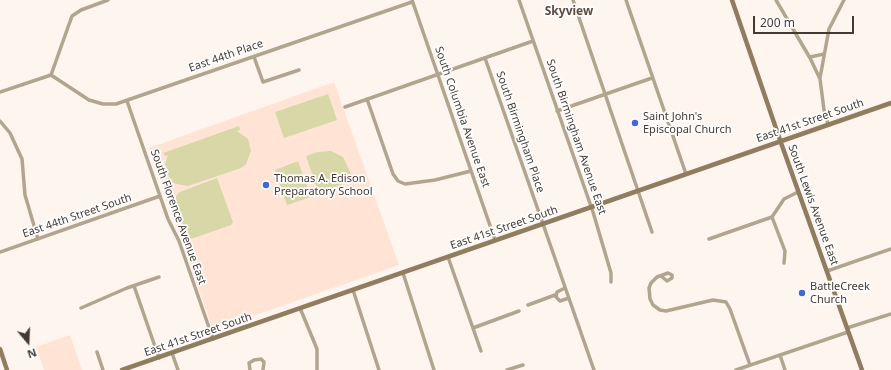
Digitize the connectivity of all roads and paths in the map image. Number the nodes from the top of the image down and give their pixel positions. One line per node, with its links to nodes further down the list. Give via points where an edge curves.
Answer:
1 (108, 0): 16 (street, via 72,16)
2 (519, 0): 9 (street, South Birmingham Avenue East)
3 (573, 0): 20 (street)
4 (626, 0): 17 (street)
5 (732, 0): 28 (main road, South Lewis Avenue East)
6 (776, 0): 12 (street)
7 (844, 0): 10 (street, via 829,29)
8 (412, 1): 11 (street, East 44th Place); 15 (street, South Columbia Avenue East)
9 (533, 41): 13 (street); 25 (street, South Birmingham Avenue East)
10 (824, 54): 12 (street); 18 (street)
11 (254, 56): 14 (street, via 263,82); 22 (street, East 44th Place)
12 (810, 57): 18 (street)
13 (485, 58): 15 (street); 36 (street, South Birmingham Place)
14 (299, 70)
15 (438, 74): 21 (street); 29 (street, South Columbia Avenue East)
16 (51, 75): 19 (street); 22 (street, East 44th Place, via 89,100 111,104)
17 (652, 78): 20 (street); 30 (street)
18 (820, 79): 27 (street)
19 (0, 92)
20 (605, 94): 25 (street); 31 (street)
21 (366, 100): 24 (street); 29 (street, via 392,174 398,181 406,184 444,179)
22 (127, 101): 33 (street, South Florence Avenue East)
23 (891, 103): 27 (main road, East 41st Street South)
24 (345, 106)
25 (557, 111): 34 (street, South Birmingham Avenue East)
26 (0, 121): 38 (street, via 10,134 22,159 25,195)
27 (828, 124): 28 (main road, East 41st Street South)
28 (780, 140): 30 (main road, East 41st Street South); 32 (main road, South Lewis Avenue East)
29 (471, 171): 40 (street, South Columbia Avenue East)
30 (686, 174): 31 (main road, East 41st Street South)
31 (638, 190): 34 (main road, East 41st Street South); 37 (street)
32 (798, 192): 35 (street, via 784,199); 45 (main road, South Lewis Avenue East)
33 (160, 196): 38 (street, East 44th Street South); 62 (street, South Florence Avenue East, via 179,241)
34 (591, 207): 36 (main road, East 41st Street South); 49 (street, South Birmingham Avenue East)
35 (772, 217): 39 (street); 44 (street, via 784,251)
36 (542, 224): 40 (main road, East 41st Street South); 51 (street, South Birmingham Place)
37 (652, 232)
38 (38, 239): 42 (street, East 44th Street South)
39 (709, 239)
40 (495, 240): 43 (main road, East 41st Street South)
41 (891, 249): 45 (street)
42 (0, 252)
43 (448, 257): 46 (main road, East 41st Street South); 60 (street)
44 (784, 262)
45 (827, 271): 61 (main road, South Lewis Avenue East)
46 (403, 273): 52 (main road, East 41st Street South); 79 (street)
47 (661, 276): 70 (street, via 653,280 649,288 653,305 660,310 666,311 713,300 726,302)
48 (159, 277): 50 (street)
49 (612, 282)
50 (134, 286): 56 (street); 68 (street)
51 (565, 288): 53 (street); 54 (street, South Birmingham Place)
52 (353, 290): 57 (main road, East 41st Street South); 78 (street)
53 (555, 295): 54 (street, via 560,301); 55 (street)
54 (569, 298): 81 (street, South Birmingham Place)
55 (528, 305)
56 (81, 308)
57 (300, 308): 62 (main road, East 41st Street South); 77 (street, via 317,349)
58 (519, 311): 60 (street)
59 (891, 314): 61 (street)
60 (473, 328): 64 (street)
61 (848, 330): 67 (street); 84 (main road, South Lewis Avenue East)
62 (213, 339): 66 (main road, East 41st Street South)
63 (0, 349): 71 (main road)
64 (481, 351)
65 (97, 352): 72 (street)
66 (172, 353): 68 (main road, East 41st Street South); 74 (street)
67 (780, 355): 70 (street); 83 (street)
68 (159, 358): 73 (main road, East 41st Street South)
69 (523, 365): 80 (street)
70 (750, 365): 82 (street)
71 (7, 370)
72 (103, 370)
73 (122, 370)
74 (178, 370)
75 (250, 370): 76 (street, via 249,363 261,359 265,364)
76 (263, 370)
77 (317, 370)
78 (379, 370)
79 (434, 370)
80 (508, 370)
81 (594, 370)
82 (736, 370)
83 (785, 370)
84 (862, 370)

